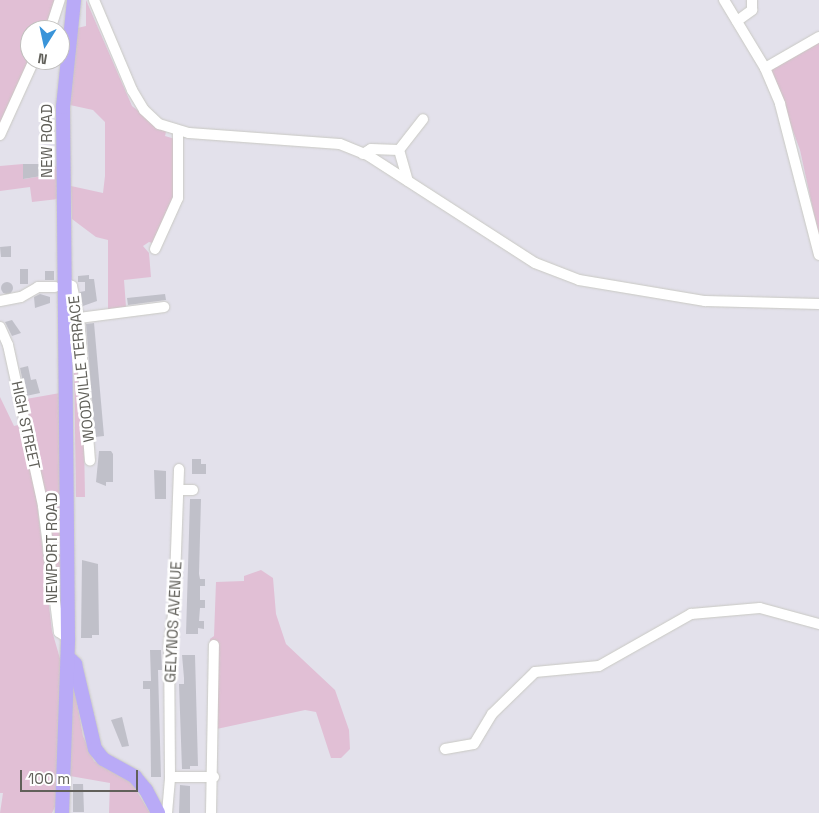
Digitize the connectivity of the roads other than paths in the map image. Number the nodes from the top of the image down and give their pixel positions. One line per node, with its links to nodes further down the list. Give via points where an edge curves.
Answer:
1 (60, 0): 6 (street)
2 (74, 0): 19 (main road, NEW ROAD, via 62,107)
3 (94, 0): 12 (street, via 132,90 144,110 159,124)
4 (724, 0): 7 (street)
5 (752, 0): 7 (street, via 752,10)
6 (53, 20)
7 (737, 21): 9 (street)
8 (819, 37): 9 (street)
9 (765, 68): 18 (street, via 790,137)
10 (29, 70): 13 (street)
11 (423, 119): 14 (street)
12 (178, 131): 15 (street, via 340,144); 17 (street, via 178,198)
13 (0, 135)
14 (399, 150): 15 (street, via 371,149); 16 (street)
15 (364, 154): 16 (street)
16 (408, 181): 21 (street, via 535,264 579,280 705,300)
17 (156, 249)
18 (819, 255)
19 (60, 284): 20 (street, via 38,287 28,294); 23 (street, WOODVILLE TERRACE, via 72,286); 30 (main road, NEWPORT ROAD)
20 (0, 301)
21 (819, 304)
22 (164, 307): 23 (street)
23 (78, 318): 25 (street, WOODVILLE TERRACE)
24 (0, 327): 30 (street, HIGH STREET, via 8,345 43,506 59,632)
25 (90, 460)
26 (179, 469): 27 (street, GELYNOS AVENUE)
27 (178, 490): 28 (street); 34 (street, GELYNOS AVENUE, via 174,606 169,643)
28 (193, 490)
29 (819, 624): 33 (street, via 752,607 687,615 599,666 536,672 492,714 474,744)
30 (68, 638): 32 (main road, NEWPORT ROAD)
31 (214, 645): 35 (street)
32 (68, 660): 36 (main road, NEWPORT ROAD); 37 (main road, via 74,662 98,754 135,777)
33 (445, 749)
34 (170, 777): 35 (street); 37 (street, GELYNOS AVENUE)
35 (214, 777): 38 (street)
36 (62, 813)
37 (159, 813)
38 (212, 813)

